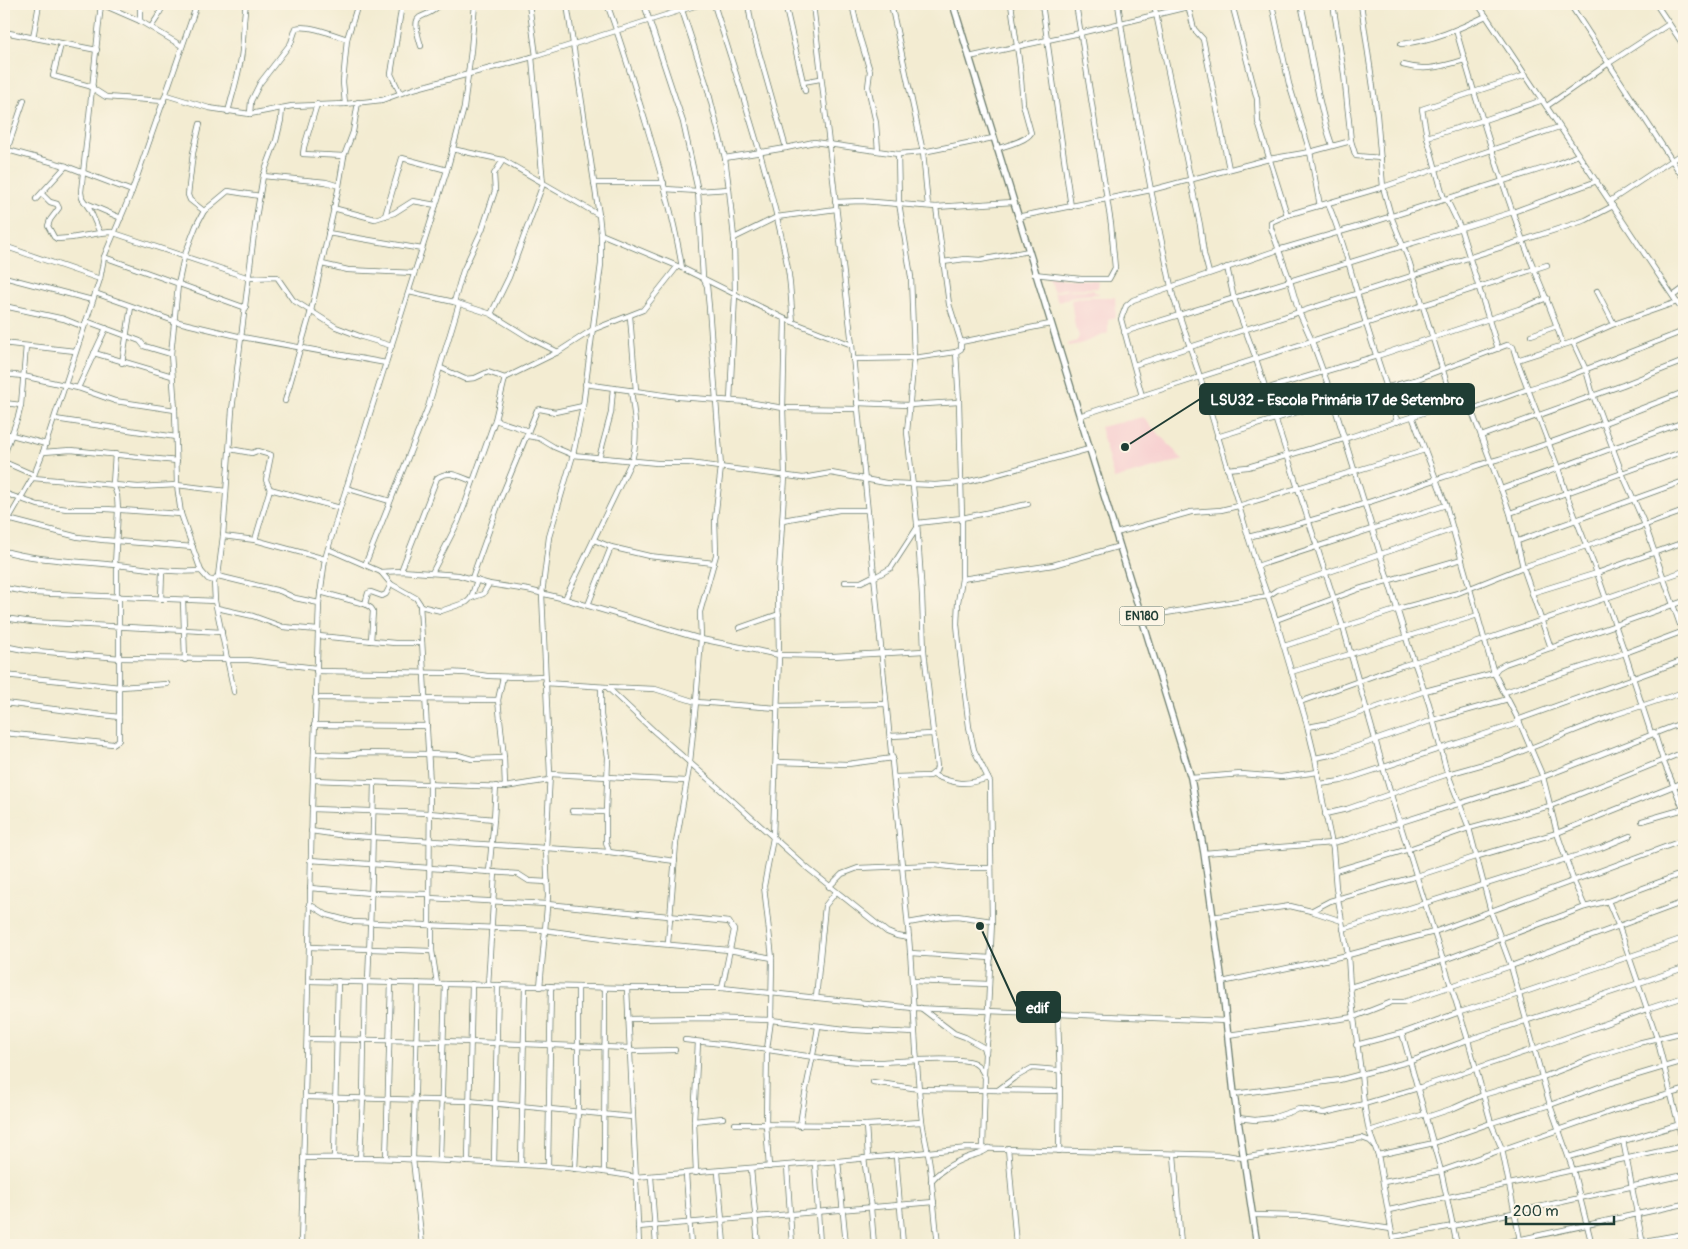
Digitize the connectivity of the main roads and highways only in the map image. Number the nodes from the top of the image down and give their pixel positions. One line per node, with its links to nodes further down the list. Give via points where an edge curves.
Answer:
1 (953, 4): 2 (main road, EN180, via 1191,778)
2 (1257, 1245)

